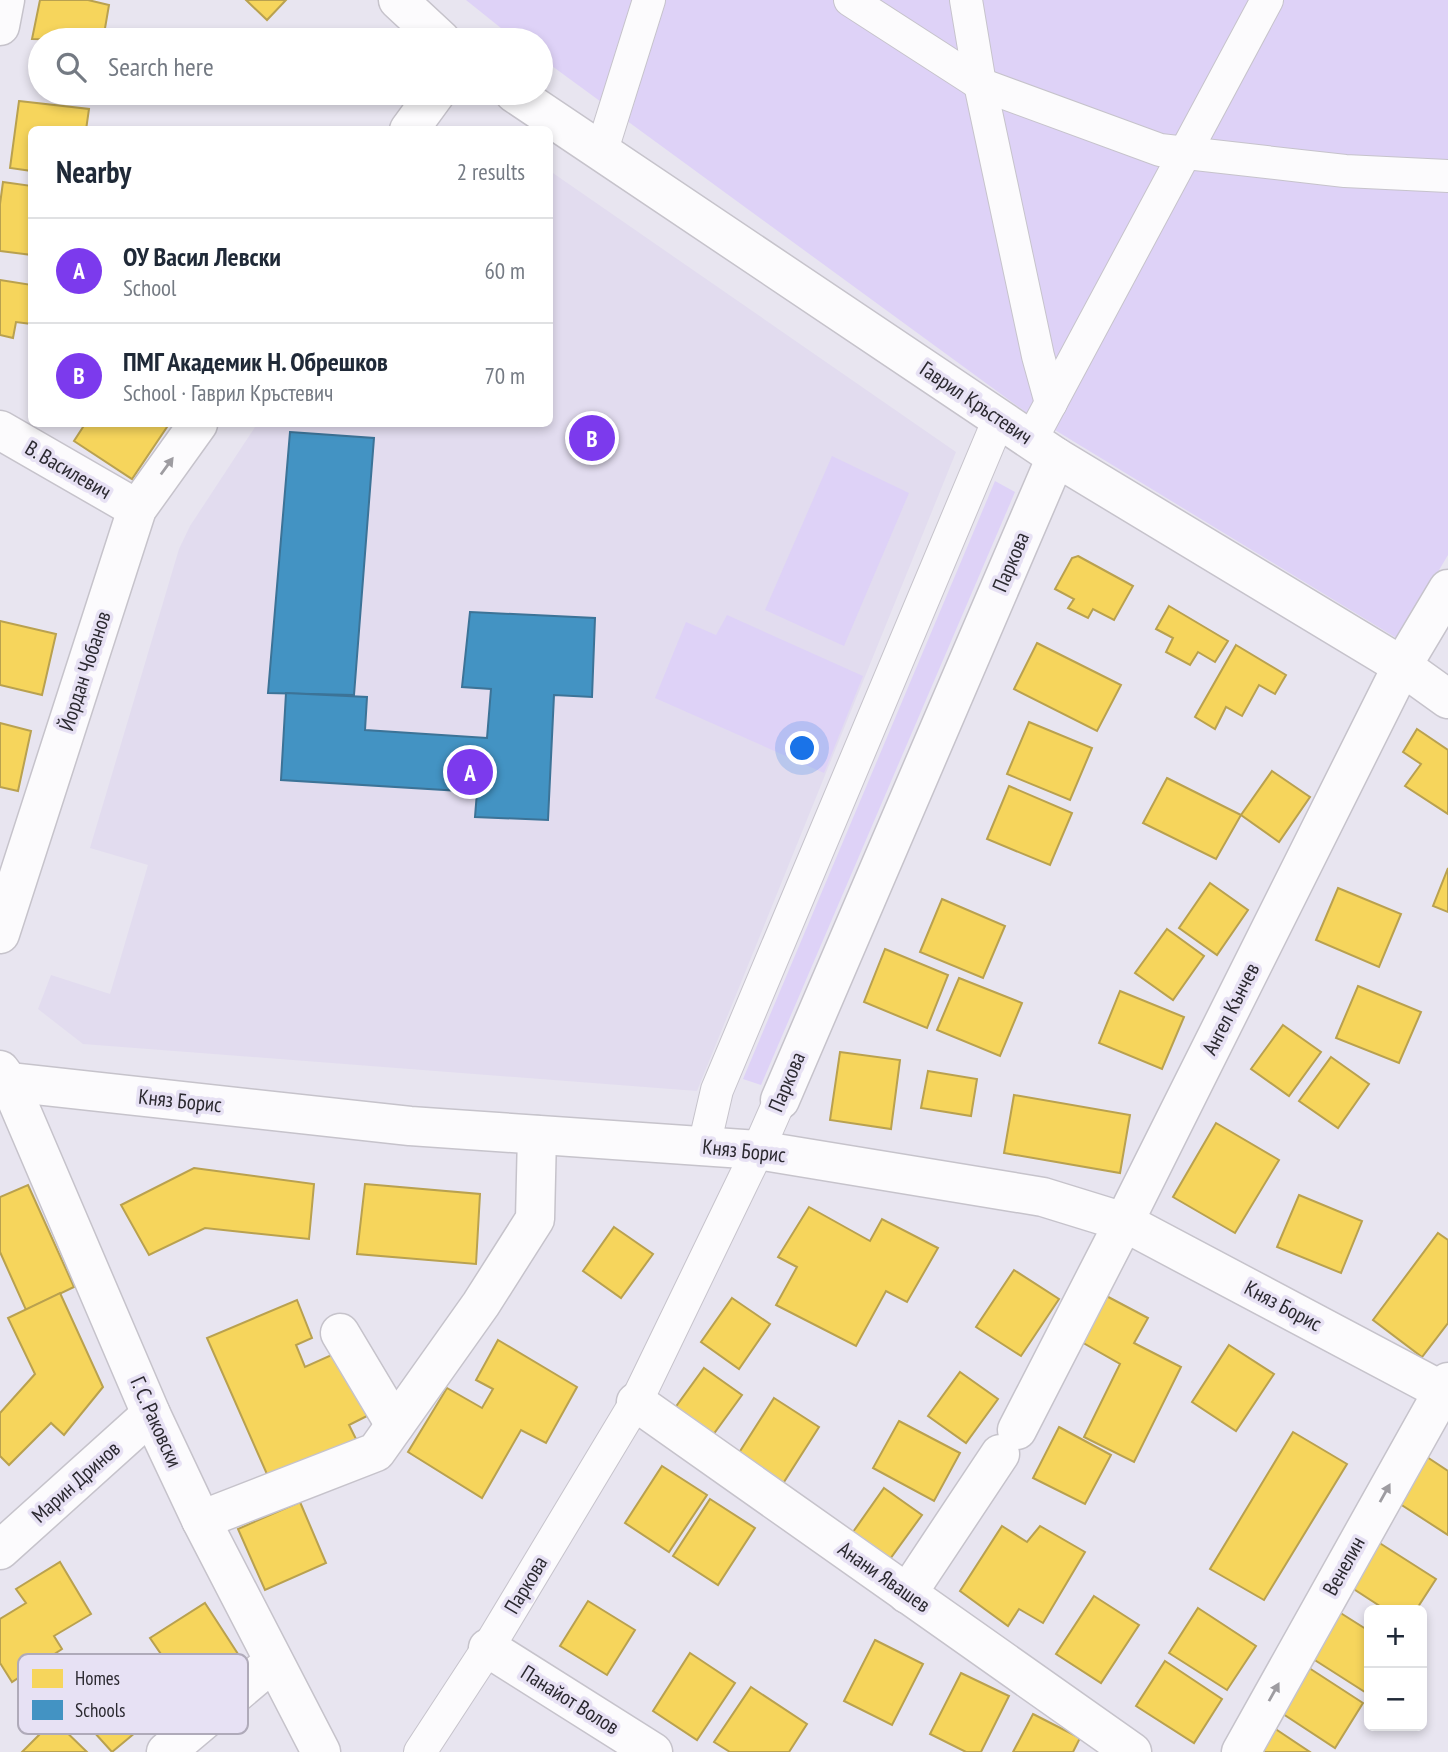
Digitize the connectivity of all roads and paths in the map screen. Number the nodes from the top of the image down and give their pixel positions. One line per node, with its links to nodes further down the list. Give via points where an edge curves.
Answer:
1 (5, 0): 8 (street)
2 (398, 0): 9 (street)
3 (649, 0): 15 (street)
4 (850, 0): 11 (street)
5 (966, 0): 11 (street)
6 (1240, 0): 10 (street)
7 (1268, 0): 10 (street)
8 (0, 26)
9 (428, 28)
10 (1246, 40): 16 (street)
11 (980, 84): 16 (street, via 1160,150); 18 (street)
12 (427, 105): 14 (street)
13 (532, 105): 15 (street, Гаврил Кръстевич)
14 (412, 126)
15 (602, 150): 19 (street, Гаврил Кръстевич)
16 (1185, 154): 17 (street, via 1345,171); 18 (street)
17 (1448, 176)
18 (1051, 403): 22 (street)
19 (999, 419): 22 (street, Гаврил Кръстевич); 31 (street, via 717,1090)
20 (196, 427): 23 (street, Йордан Чобанов, one-way to 20)
21 (0, 430): 23 (street, В. Василевич)
22 (1044, 449): 25 (street, Гаврил Кръстевич); 29 (street, Паркова)
23 (136, 509): 27 (street, Йордан Чобанов)
24 (1448, 589): 25 (street, Ангел Кънчев)
25 (1402, 666): 26 (street, Гаврил Кръстевич); 33 (street, Ангел Кънчев)
26 (1448, 699)
27 (0, 934)
28 (4, 1076): 30 (street, Княз Борис, via 410,1126); 37 (street, Г. С. Раковски)
29 (780, 1100): 32 (street, Паркова)
30 (537, 1135): 31 (street, Княз Борис); 38 (street, via 535,1219)
31 (704, 1146): 32 (street, Княз Борис)
32 (758, 1150): 33 (street, Княз Борис, via 1043,1197); 36 (street, Паркова)
33 (1124, 1222): 35 (street, Княз Борис); 41 (street, Ангел Кънчев, via 1008,1442)
34 (340, 1333): 38 (street)
35 (1446, 1389): 51 (street, Венелин, one-way to 35)
36 (636, 1402): 41 (street, Анани Явашев); 42 (street, Паркова)
37 (151, 1414): 39 (street, Г. С. Раковски); 40 (street, Марин Дринов)
38 (395, 1425): 39 (street, via 376,1452)
39 (201, 1520): 43 (street, Г. С. Раковски)
40 (0, 1550)
41 (907, 1594): 50 (street, Анани Явашев)
42 (488, 1648): 48 (street, Паркова); 49 (street, Панайот Волов)
43 (273, 1662): 44 (street); 47 (street, Г. С. Раковски)
44 (248, 1683)
45 (187, 1734): 46 (street)
46 (166, 1752)
47 (321, 1752)
48 (420, 1752)
49 (653, 1752)
50 (1132, 1752)
51 (1241, 1752)

